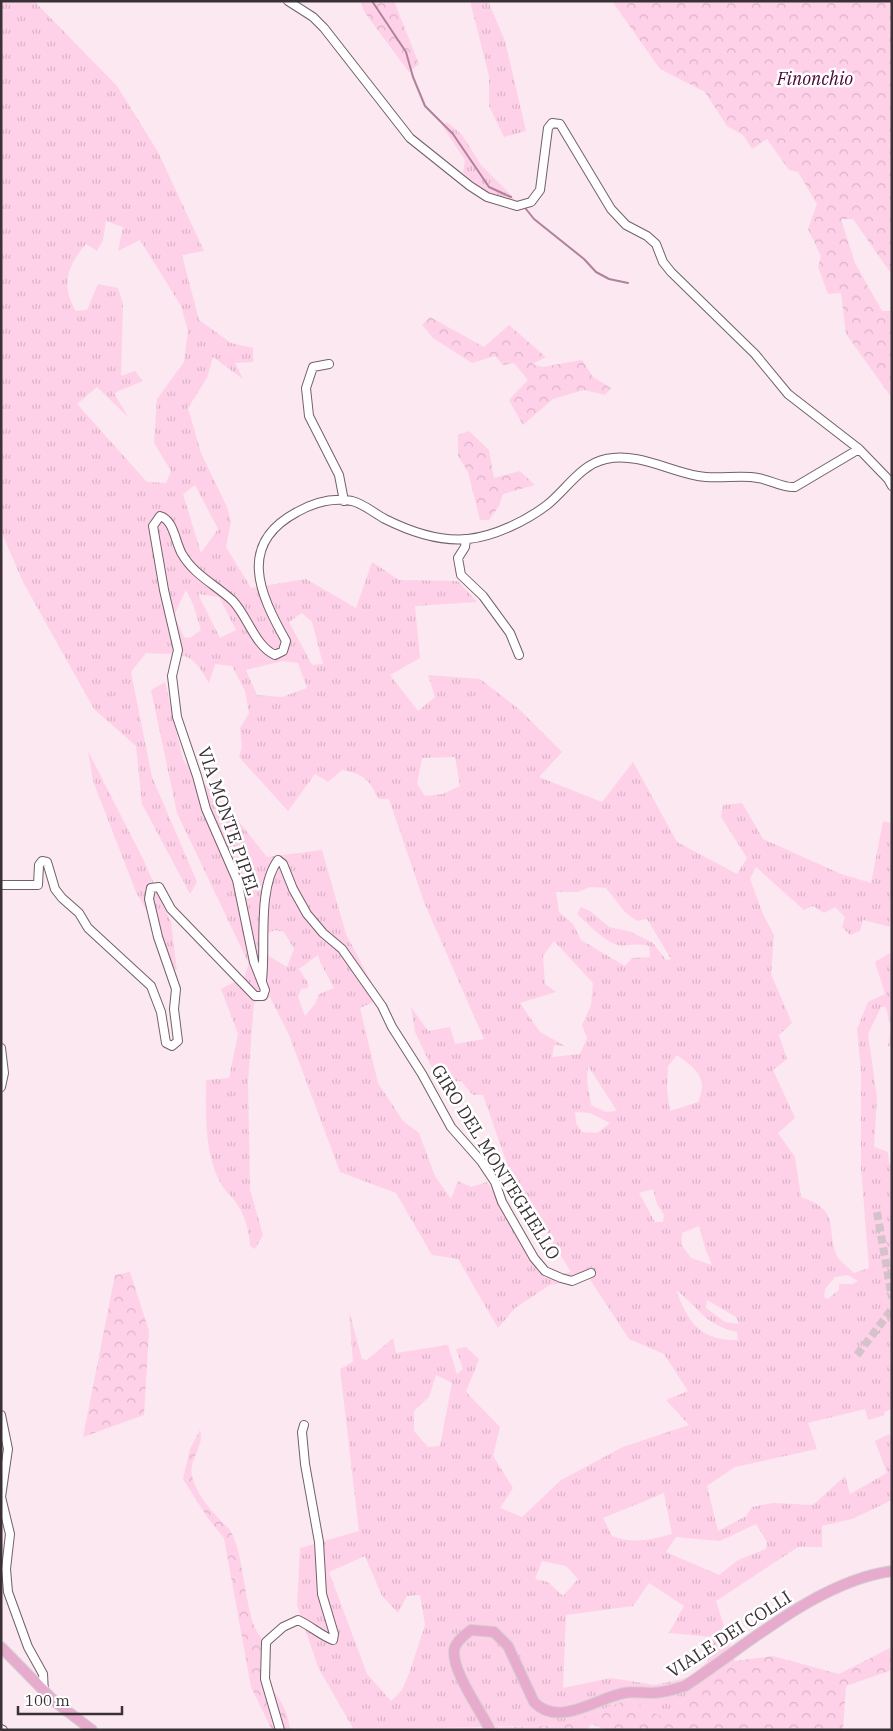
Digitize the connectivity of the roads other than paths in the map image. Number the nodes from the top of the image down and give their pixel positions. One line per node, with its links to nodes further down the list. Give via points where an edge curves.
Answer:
1 (288, 1): 3 (street, via 324,28 410,138 487,197 517,206 526,205 536,197 540,190 548,128 552,123 560,124 611,209 626,225 656,244 671,272 755,354 788,394)
2 (329, 364): 5 (street, via 313,367 306,388 306,402 311,422 339,475)
3 (858, 445): 4 (street); 6 (street, via 794,487 786,488 760,478 698,476 652,463 607,458 578,475 531,516)
4 (892, 486)
5 (344, 501): 6 (street, via 362,505 385,519 431,538); 9 (street, VIA MONTE PIPEL, via 313,504 285,518 272,529 259,550 265,599 286,641 283,651 275,655 265,650 232,601 189,564 170,522 160,516 153,526 178,650 172,676 177,717 206,809 237,880 254,962)
6 (466, 539): 7 (street, via 458,558 461,575 483,596 510,633)
7 (519, 655)
8 (1, 885): 9 (street, via 38,885 39,865 42,861 47,862 55,889 62,898 79,913 88,928 151,986 161,1012 166,1043 172,1046 178,1041 174,1009 176,989 158,937 149,898 151,888 159,887 171,909 255,996 263,996)
9 (262, 980): 12 (street, GIRO DEL MONTEGHELLO, via 265,906 272,867 278,860 283,864 292,889 307,914 342,949 382,1006 451,1127 495,1182 502,1202 534,1258 545,1271 561,1278 572,1281)
10 (1, 1048): 11 (street, via 4,1073)
11 (1, 1087)
12 (591, 1274)
13 (1, 1415): 17 (street, via 8,1449 1,1497 10,1534 6,1569 8,1592 28,1647 43,1674)
14 (304, 1425): 19 (street, via 305,1464 319,1542 322,1594 334,1634 333,1640 298,1620 283,1627 266,1642 265,1679)
15 (892, 1572): 20 (main road, VIALE DEI COLLI, via 860,1578 820,1596 685,1686 668,1692 622,1693 560,1713 540,1709 534,1702 508,1646 494,1632 471,1630 454,1648 454,1660)
16 (1, 1647): 17 (main road)
17 (44, 1693): 18 (main road)
18 (92, 1730)
19 (280, 1730)
20 (490, 1730)

